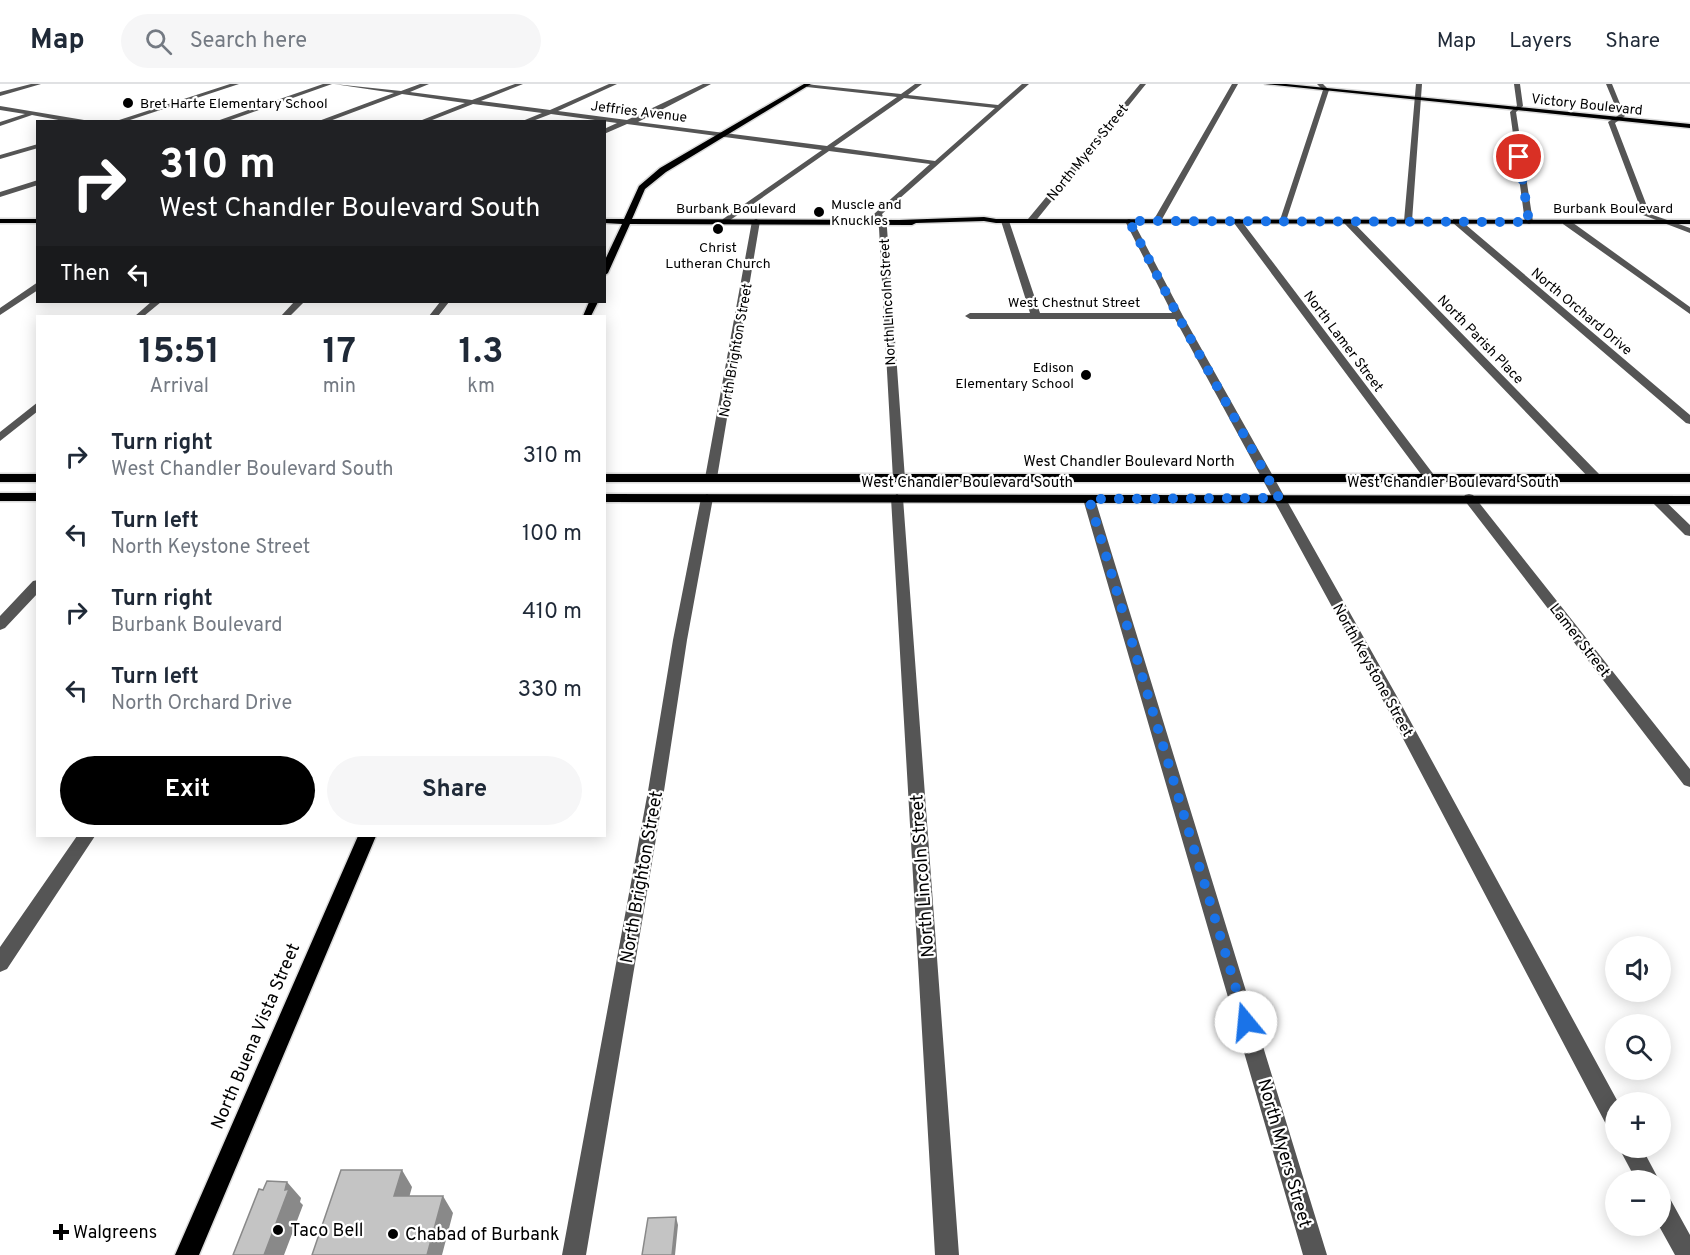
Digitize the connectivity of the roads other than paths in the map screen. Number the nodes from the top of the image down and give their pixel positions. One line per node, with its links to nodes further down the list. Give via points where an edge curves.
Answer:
1 (38, 84): 20 (street)
2 (236, 84): 31 (street)
3 (330, 84): 32 (street)
4 (337, 84): 19 (street, Jeffries Avenue)
5 (426, 84): 19 (street)
6 (520, 84): 23 (street)
7 (614, 84): 27 (street)
8 (708, 84): 36 (street)
9 (807, 84): 21 (street); 40 (main road)
10 (919, 84): 21 (street)
11 (1026, 84): 24 (street, North Lincoln Street)
12 (1143, 84): 55 (street, North Myers Street)
13 (1235, 84): 57 (street)
14 (1268, 84): 18 (main road, Victory Boulevard)
15 (1419, 84): 22 (street)
16 (1517, 84): 26 (street)
17 (1609, 84): 29 (street, via 1622,116)
18 (1323, 87): 22 (main road, Victory Boulevard); 59 (street)
19 (401, 92): 23 (street, Jeffries Avenue); 33 (street)
20 (0, 94)
21 (902, 96): 24 (street); 42 (street)
22 (1418, 99): 26 (main road, Victory Boulevard); 61 (street)
23 (472, 102): 27 (street, Jeffries Avenue); 34 (street)
24 (1000, 107): 44 (street, North Lincoln Street)
25 (0, 108): 28 (street)
26 (1517, 109): 29 (main road, Victory Boulevard); 63 (street, via 1513,112)
27 (549, 112): 35 (street); 36 (street, Jeffries Avenue)
28 (34, 114): 30 (street); 37 (street)
29 (1617, 119): 38 (main road, Victory Boulevard); 65 (street, via 1611,122 1647,215)
30 (72, 120)
31 (122, 120)
32 (223, 120)
33 (324, 120)
34 (425, 120)
35 (528, 120)
36 (629, 122): 39 (street); 40 (street, Jeffries Avenue)
37 (0, 124)
38 (1690, 126)
39 (606, 131)
40 (722, 135): 42 (street, Jeffries Avenue); 50 (main road, via 649,180)
41 (36, 147): 43 (street)
42 (828, 148): 44 (street, Jeffries Avenue); 51 (street)
43 (0, 158)
44 (937, 163): 53 (street, North Lincoln Street, via 878,214)
45 (36, 183): 46 (street)
46 (0, 195)
47 (36, 220): 48 (main road)
48 (1, 221)
49 (606, 221): 50 (main road, Burbank Boulevard)
50 (628, 221): 51 (main road, Burbank Boulevard); 68 (main road)
51 (726, 221): 52 (main road, Burbank Boulevard)
52 (756, 221): 53 (main road, Burbank Boulevard); 86 (street, North Brighton Street)
53 (881, 221): 54 (main road, Burbank Boulevard); 87 (street, North Lincoln Street)
54 (1000, 221): 55 (main road, Burbank Boulevard); 77 (street)
55 (1031, 221): 56 (main road, Burbank Boulevard)
56 (1129, 221): 57 (main road, Burbank Boulevard); 78 (street, North Keystone Street)
57 (1157, 221): 58 (main road, Burbank Boulevard)
58 (1237, 221): 59 (main road, Burbank Boulevard); 89 (street, North Lamer Street)
59 (1282, 221): 60 (main road, Burbank Boulevard)
60 (1347, 221): 61 (main road, Burbank Boulevard); 82 (street, North Parish Place)
61 (1408, 221): 62 (main road, Burbank Boulevard)
62 (1456, 221): 63 (main road, Burbank Boulevard); 80 (street, North Orchard Drive)
63 (1529, 222): 64 (main road, Burbank Boulevard)
64 (1566, 222): 65 (main road, Burbank Boulevard); 72 (street)
65 (1666, 222): 66 (main road, Burbank Boulevard); 67 (street)
66 (1690, 222)
67 (1690, 231)
68 (606, 269)
69 (36, 286): 73 (street)
70 (155, 303): 74 (street)
71 (298, 303): 75 (street)
72 (1690, 311)
73 (0, 312)
74 (140, 315)
75 (286, 315)
76 (970, 316): 77 (street, West Chestnut Street)
77 (1036, 316): 78 (street, West Chestnut Street)
78 (1178, 316): 88 (street, North Keystone Street)
79 (36, 407): 81 (street)
80 (1690, 421)
81 (0, 438)
82 (1595, 477): 89 (main road, West Chandler Boulevard North); 90 (main road, West Chandler Boulevard North)
83 (0, 478): 84 (main road)
84 (36, 478)
85 (606, 478): 86 (main road, West Chandler Boulevard North)
86 (711, 478): 87 (main road, West Chandler Boulevard North)
87 (899, 478): 88 (main road, West Chandler Boulevard North)
88 (1268, 478): 89 (main road, West Chandler Boulevard North); 96 (street, North Keystone Street)
89 (1430, 478)
90 (1690, 478)
91 (0, 497): 92 (main road)
92 (36, 497)
93 (606, 498): 94 (main road, West Chandler Boulevard South)
94 (707, 498): 95 (main road, West Chandler Boulevard South); 111 (street, North Brighton Street)
95 (897, 498): 98 (main road, West Chandler Boulevard South); 112 (street, North Lincoln Street)
96 (1279, 498): 97 (main road, West Chandler Boulevard South); 98 (main road, West Chandler Boulevard South); 108 (street, North Keystone Street)
97 (1469, 498): 99 (main road, West Chandler Boulevard South); 104 (street, Lamer Street)
98 (1089, 499): 113 (street, North Myers Street)
99 (1657, 500): 100 (main road, West Chandler Boulevard South); 101 (street)
100 (1690, 500)
101 (1690, 532)
102 (36, 586): 103 (street)
103 (0, 625)
104 (1690, 781)
105 (85, 837): 107 (street)
106 (367, 837): 110 (main road, North Buena Vista Street)
107 (0, 963)
108 (1605, 1100)
109 (1671, 1223): 114 (street)
110 (187, 1255)
111 (574, 1255)
112 (947, 1255)
113 (1315, 1255)
114 (1688, 1255)

